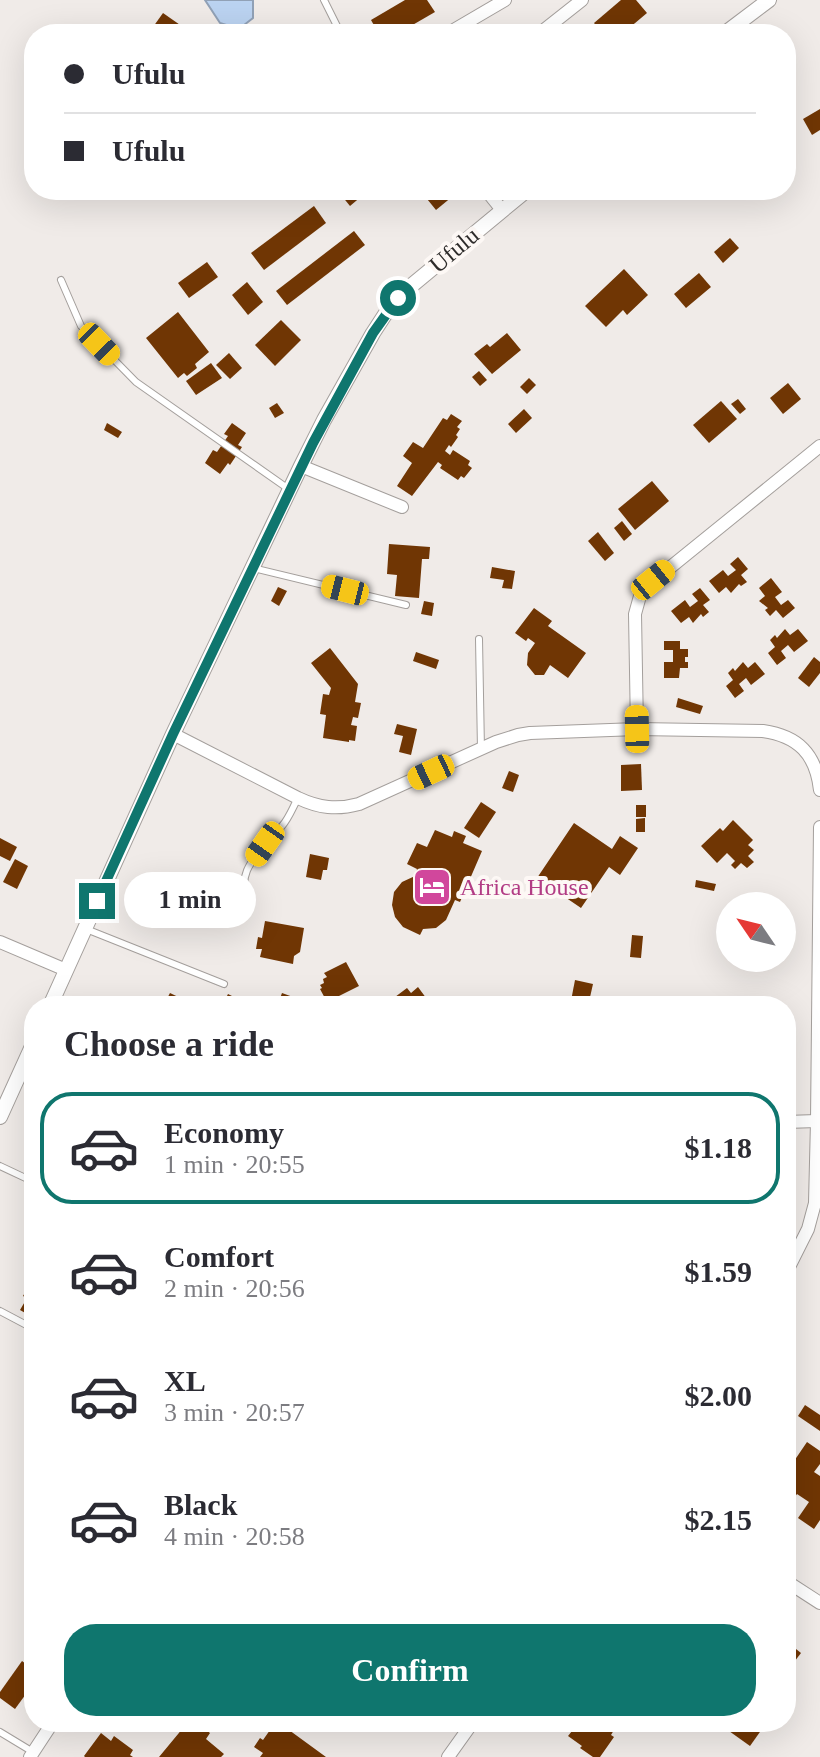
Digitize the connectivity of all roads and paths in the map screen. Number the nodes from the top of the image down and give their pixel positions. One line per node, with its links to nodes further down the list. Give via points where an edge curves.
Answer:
1 (324, 0): 5 (lane)
2 (505, 0): 6 (street)
3 (582, 0): 7 (street)
4 (769, 0): 8 (street)
5 (336, 24)
6 (464, 24)
7 (552, 24)
8 (737, 24)
9 (494, 200): 11 (street)
10 (514, 200): 11 (street, Ufulu)
11 (502, 210): 14 (street, Ufulu, via 386,313)
12 (61, 280): 15 (lane, via 81,326 136,382)
13 (820, 446): 20 (street, via 640,596 635,614)
14 (301, 466): 15 (street, Ufulu); 16 (street)
15 (290, 490): 17 (street, Ufulu)
16 (402, 507)
17 (253, 568): 18 (lane); 21 (street, Ufulu)
18 (406, 605)
19 (479, 639): 22 (lane)
20 (637, 729): 22 (street, via 530,733); 23 (street, via 774,732 804,749 816,768)
21 (173, 734): 24 (street); 27 (street, Ufulu)
22 (481, 750): 24 (street, via 359,804 325,808)
23 (820, 790)
24 (298, 798): 26 (lane, via 246,872 243,892)
25 (820, 827): 34 (street)
26 (250, 906)
27 (84, 929): 29 (street, Ufulu); 30 (lane)
28 (0, 942): 29 (street)
29 (66, 970): 31 (street, Ufulu)
30 (224, 984)
31 (54, 996)
32 (24, 1064): 33 (street)
33 (0, 1117)
34 (817, 1121): 35 (street); 38 (street, via 815,1203)
35 (796, 1122)
36 (0, 1166): 37 (lane)
37 (24, 1177)
38 (796, 1253)
39 (0, 1311): 40 (lane)
40 (24, 1324)
41 (796, 1587): 42 (street)
42 (820, 1603)
43 (0, 1732): 46 (lane)
44 (46, 1732): 46 (street)
45 (466, 1732): 47 (street)
46 (31, 1755)
47 (448, 1757)

